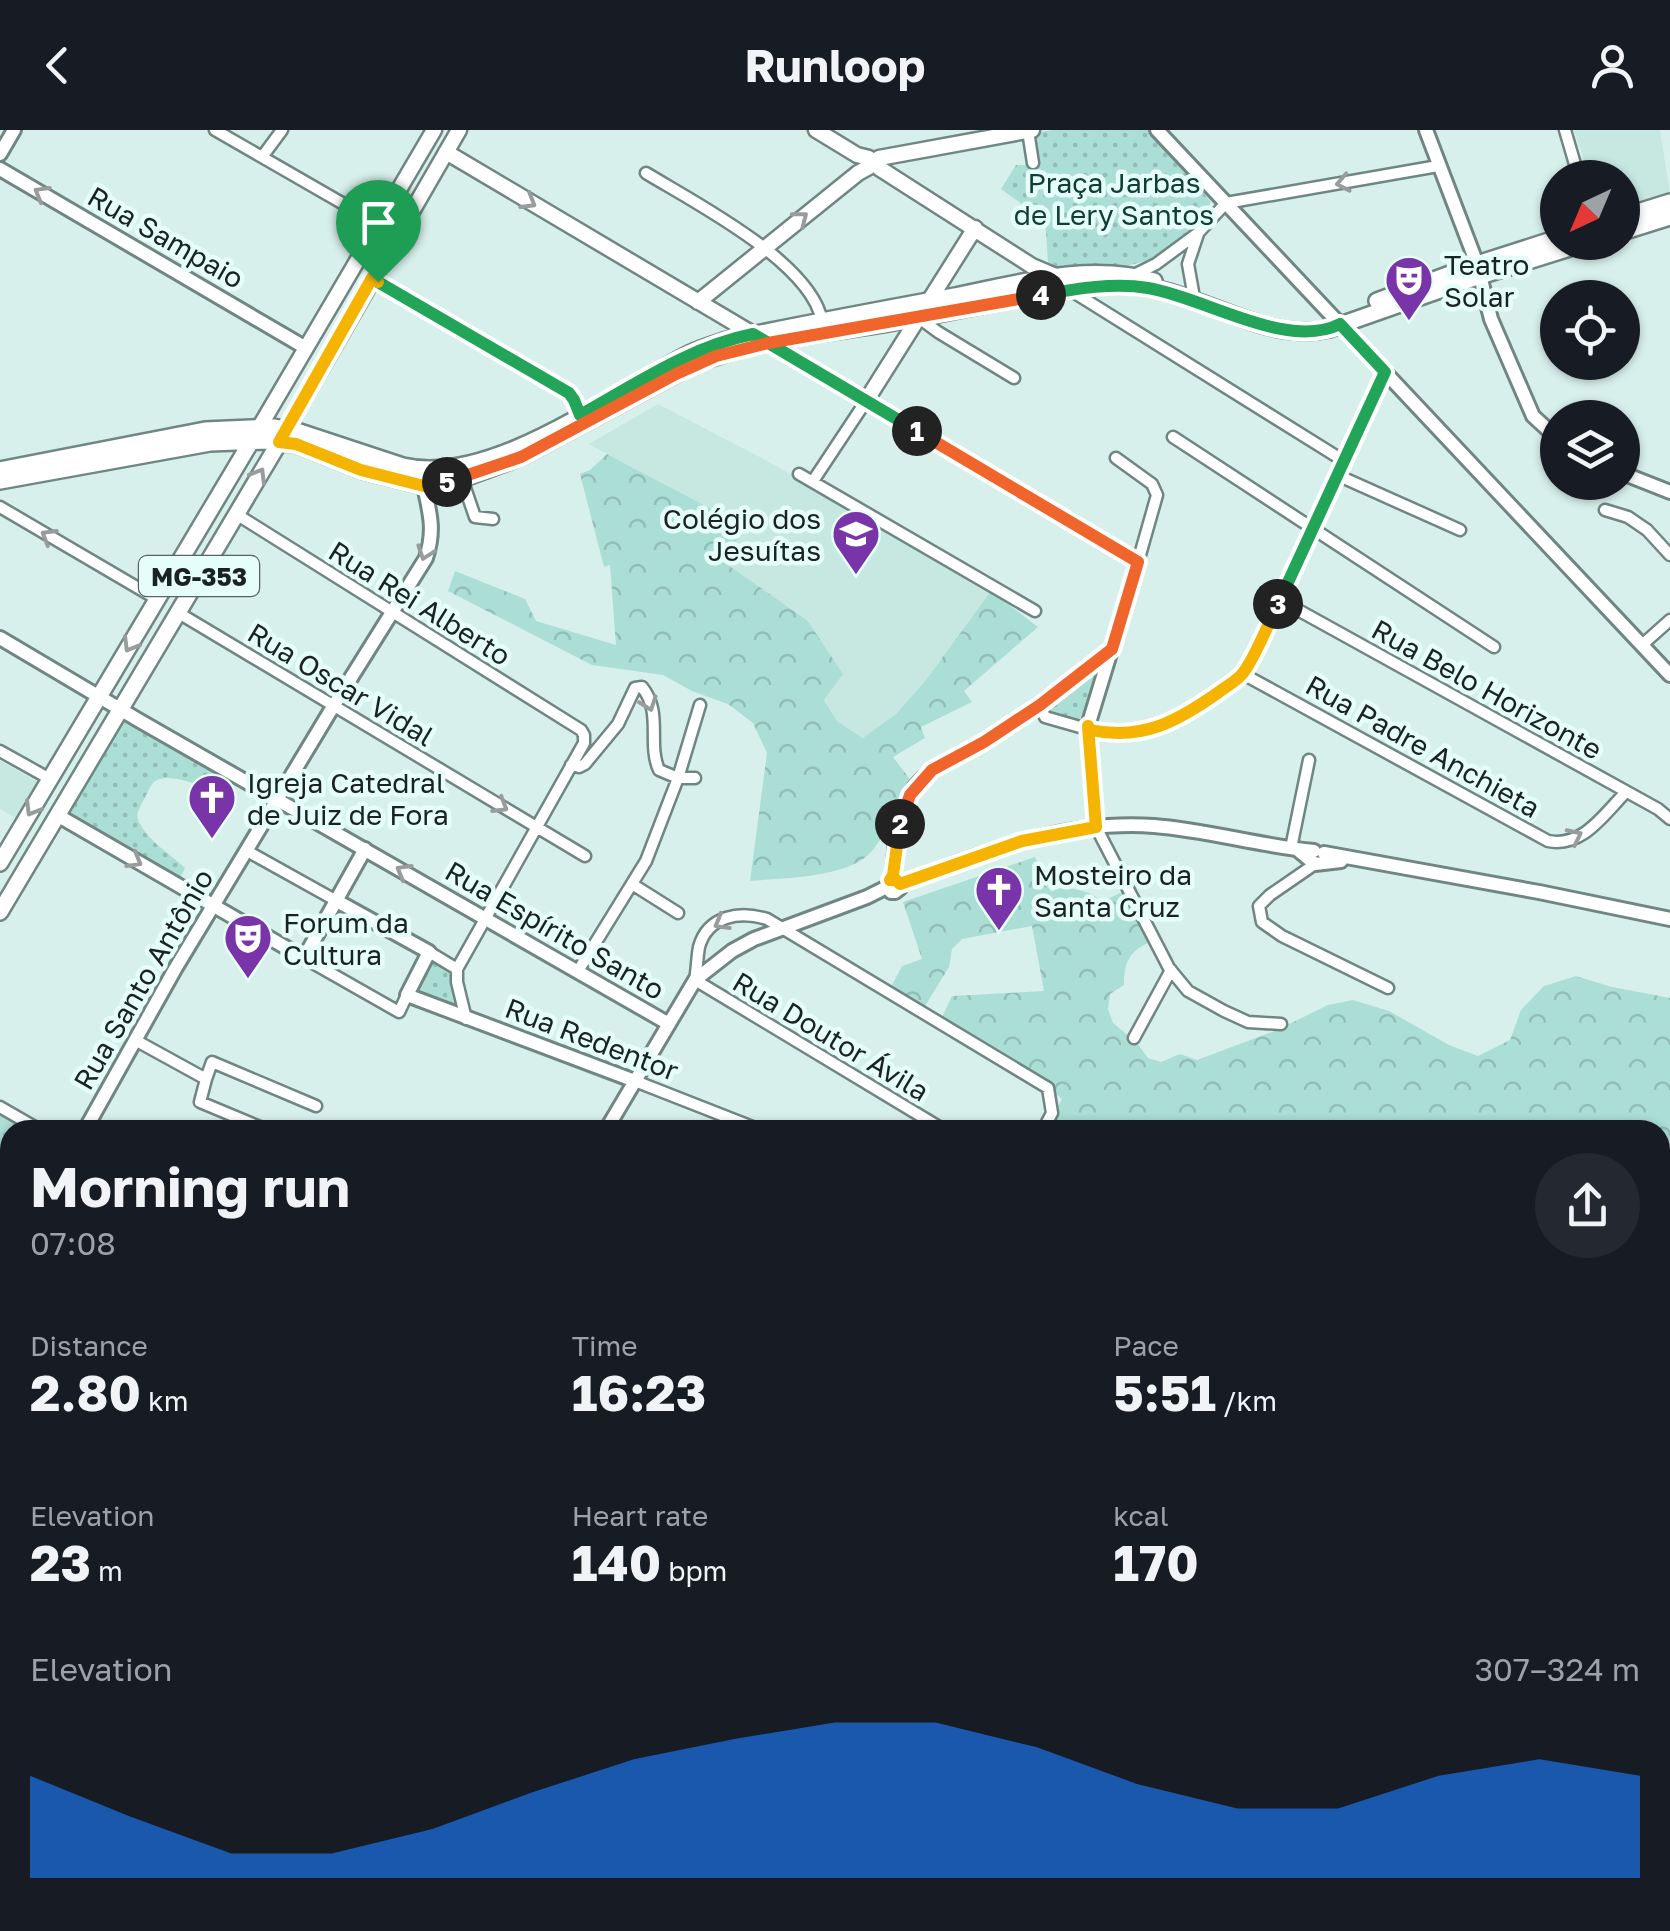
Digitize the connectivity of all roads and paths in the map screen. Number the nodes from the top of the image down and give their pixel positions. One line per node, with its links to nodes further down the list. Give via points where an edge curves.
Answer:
1 (14, 130): 12 (street)
2 (215, 130): 13 (street)
3 (282, 130): 13 (street)
4 (434, 130): 24 (main road)
5 (459, 130): 11 (main road)
6 (816, 130): 15 (main road)
7 (1157, 130): 21 (street)
8 (1426, 130): 17 (street)
9 (1565, 130): 14 (street)
10 (1023, 131): 15 (main road); 16 (street)
11 (446, 152): 27 (main road); 38 (main road, one-way to 38)
12 (0, 154)
13 (262, 157): 24 (street)
14 (1574, 160)
15 (868, 163): 26 (main road); 30 (main road, one-way to 15)
16 (1034, 163)
17 (1438, 166): 21 (street, one-way to 21); 32 (street)
18 (0, 169): 46 (street, Rua Sampaio, one-way to 18)
19 (646, 172): 30 (street)
20 (1670, 202): 22 (main road)
21 (1226, 203): 28 (street); 41 (street)
22 (1640, 211)
23 (1670, 217): 25 (main road)
24 (379, 225): 27 (street); 46 (main road)
25 (1640, 226)
26 (975, 228): 33 (main road); 39 (main road)
27 (400, 230): 35 (main road)
28 (1198, 233): 34 (street); 37 (street, via 1188,264)
29 (1540, 245): 32 (main road)
30 (765, 246): 38 (main road); 42 (street, via 808,290)
31 (1540, 254): 32 (main road)
32 (1479, 270): 41 (main road); 41 (main road, via 1398,304); 51 (street, via 1490,320)
33 (1034, 273): 36 (main road); 39 (main road)
34 (1133, 275): 36 (main road, via 1092,273); 37 (main road)
35 (372, 278): 50 (street, via 569,393); 52 (main road)
36 (1064, 284): 39 (main road); 41 (main road, via 1145,287 1301,333 1326,330); 57 (street)
37 (1192, 292): 41 (main road, via 1282,321)
38 (698, 302): 44 (main road)
39 (937, 308): 40 (main road); 42 (main road); 43 (street)
40 (919, 318): 43 (street); 45 (main road); 49 (main road)
41 (1336, 320): 47 (street)
42 (822, 321): 44 (main road)
43 (938, 332): 48 (street)
44 (753, 334): 45 (main road); 50 (main road, via 694,352)
45 (768, 343): 49 (main road); 61 (main road, via 694,365 521,457)
46 (306, 348): 54 (main road)
47 (1385, 372): 57 (street); 82 (street)
48 (1014, 378)
49 (866, 401): 64 (street); 74 (street)
50 (580, 415): 55 (main road)
51 (1540, 422)
52 (283, 435): 54 (main road); 55 (main road, via 415,469 448,469); 65 (main road, via 361,470); 69 (main road, MG-353, one-way to 52)
53 (1173, 437): 71 (street)
54 (252, 441): 58 (main road, via 204,430); 63 (main road); 75 (main road)
55 (491, 457): 65 (main road)
56 (1116, 458): 74 (street, via 1156,490)
57 (1344, 461): 60 (street)
58 (0, 470)
59 (799, 474): 64 (street)
60 (1337, 475): 71 (street); 72 (street)
61 (462, 479): 65 (main road); 70 (street, via 476,516)
62 (1640, 480): 66 (street)
63 (0, 482)
64 (812, 482): 77 (street)
65 (424, 486): 79 (street, Rua Santo Antônio, one-way to 79, via 430,542)
66 (1670, 492)
67 (0, 507): 75 (street, one-way to 67)
68 (1606, 510): 73 (street, via 1628,516)
69 (236, 514): 78 (main road, MG-353); 79 (street, Rua Rei Alberto)
70 (493, 520)
71 (1313, 529): 76 (street); 83 (street)
72 (1460, 530)
73 (1670, 554)
74 (1138, 562): 84 (street)
75 (157, 599): 89 (main road, one-way to 89)
76 (1280, 600): 86 (street); 101 (street, Rua Belo Horizonte)
77 (1034, 611)
78 (178, 612): 90 (street, Rua Oscar Vidal); 93 (main road, MG-353)
79 (391, 612): 90 (street, Rua Santo Antônio); 97 (street, Rua Rei Alberto, via 580,730 584,743)
80 (1670, 620): 82 (street)
81 (0, 638): 89 (street, Rua Espírito Santo)
82 (1642, 646): 87 (street)
83 (1494, 648)
84 (1112, 649): 85 (street); 88 (street)
85 (1087, 668): 88 (street); 92 (street)
86 (1243, 674): 94 (street, via 1156,728); 101 (street, Rua Padre Anchieta, one-way to 101, via 1548,840 1578,838)
87 (1670, 675)
88 (1102, 678): 94 (street)
89 (100, 696): 93 (street, Rua Espírito Santo); 100 (main road)
90 (334, 705): 102 (street, Rua Santo Antônio); 105 (street, Rua Oscar Vidal, one-way to 105)
91 (700, 705): 98 (street)
92 (1040, 705): 94 (street, via 1044,717); 114 (street, via 916,785 897,836)
93 (120, 709): 102 (street, Rua Espírito Santo); 103 (main road, MG-353)
94 (1088, 728): 106 (street)
95 (0, 751): 100 (street)
96 (1309, 760): 109 (street)
97 (571, 766): 98 (street, one-way to 98, via 585,764 642,686 656,727 654,759 659,770); 105 (street)
98 (678, 778): 99 (street); 113 (street)
99 (695, 778)
100 (50, 779): 111 (main road, one-way to 111)
101 (1626, 792): 104 (street, Rua Belo Horizonte)
102 (278, 800): 107 (street, Rua Espírito Santo); 108 (street, Rua Santo Antônio)
103 (57, 815): 112 (main road, MG-353); 116 (street, one-way to 116)
104 (1670, 819)
105 (536, 826): 110 (street, Rua Oscar Vidal); 119 (street)
106 (1096, 827): 109 (street, via 1171,827); 114 (street, via 1022,841); 125 (street)
107 (365, 849): 115 (street); 119 (street, Rua Espírito Santo, one-way to 107)
108 (247, 851): 115 (street); 116 (street, Rua Santo Antônio)
109 (1311, 855): 120 (street); 128 (street, via 1259,906 1262,922)
110 (585, 856)
111 (0, 863): 112 (street)
112 (23, 871): 117 (main road, MG-353)
113 (632, 884): 118 (street); 126 (street)
114 (892, 884): 121 (street)
115 (336, 900): 122 (street); 123 (street)
116 (213, 906): 123 (street); 134 (street, Rua Santo Antônio)
117 (0, 912)
118 (678, 913)
119 (485, 918): 124 (street); 126 (street, Rua Espírito Santo)
120 (1670, 918)
121 (783, 929): 127 (street, via 732,951); 127 (street, one-way to 127, via 749,914 718,922 700,946); 145 (street, via 1048,1088)
122 (429, 952): 124 (street); 129 (street)
123 (304, 958): 129 (street, via 399,1012)
124 (457, 968): 130 (street)
125 (1171, 970): 132 (street, via 1188,991 1224,1011 1248,1022); 133 (street)
126 (578, 971): 131 (street, Rua Espírito Santo)
127 (696, 980): 131 (street); 144 (street, Rua Doutor Ávila)
128 (1388, 988)
129 (407, 996): 130 (street, Rua Redentor)
130 (466, 1019): 136 (street, Rua Redentor)
131 (669, 1024): 136 (street)
132 (1281, 1024)
133 (1134, 1038)
134 (135, 1040): 135 (street); 140 (street, Rua Santo Antônio)
135 (206, 1079): 138 (street, via 212,1062); 141 (street, via 200,1102)
136 (635, 1081): 142 (street); 143 (street, Rua Redentor)
137 (0, 1106): 139 (street)
138 (316, 1106)
139 (23, 1120)
140 (91, 1120)
141 (243, 1120)
142 (612, 1120)
143 (734, 1120)
144 (927, 1120)
145 (1048, 1120)

